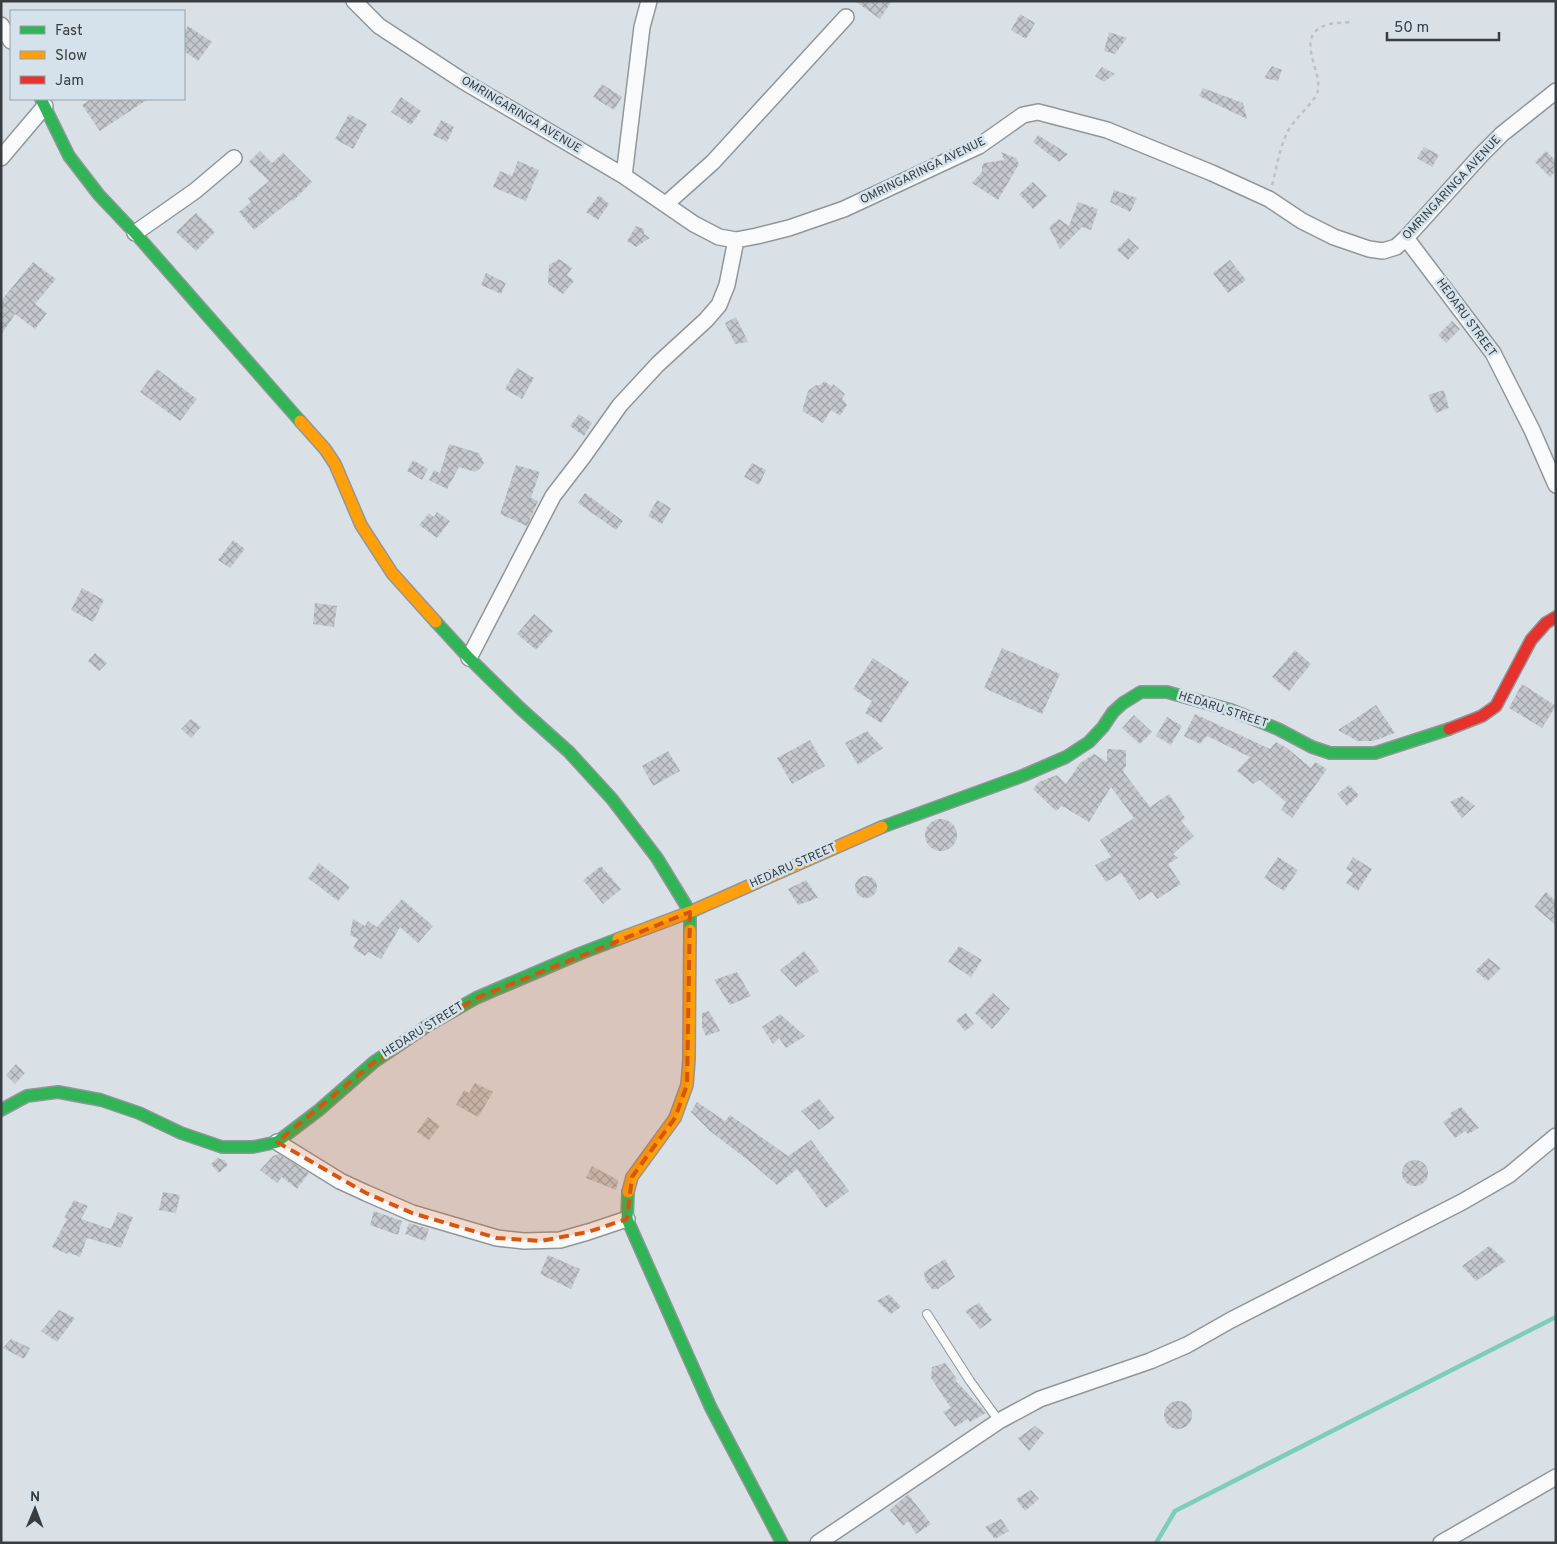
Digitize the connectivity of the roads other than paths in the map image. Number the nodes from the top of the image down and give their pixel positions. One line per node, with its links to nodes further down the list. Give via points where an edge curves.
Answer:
1 (354, 1): 10 (street, OMRINGARINGA AVENUE, via 379,26 455,76)
2 (649, 1): 10 (street, via 642,27)
3 (846, 17): 11 (street, via 713,162)
4 (1, 25): 5 (street)
5 (10, 39)
6 (1556, 91): 13 (street, OMRINGARINGA AVENUE, via 1502,134)
7 (43, 103): 8 (street); 12 (street, via 69,156 99,195)
8 (1, 158)
9 (234, 158): 12 (street)
10 (624, 176): 11 (street, OMRINGARINGA AVENUE)
11 (666, 204): 14 (street, OMRINGARINGA AVENUE, via 718,237)
12 (135, 233): 17 (street, via 325,449 335,464 361,525 392,573)
13 (1406, 238): 14 (street, OMRINGARINGA AVENUE, via 1396,247 1369,250 1334,237 1269,199 1212,173 1107,130 1038,112 1023,115 979,146 844,209 789,228); 15 (street, HEDARU STREET, via 1493,353)
14 (736, 240): 17 (street, via 727,285 719,305 620,406 553,496)
15 (1556, 485)
16 (1556, 617): 18 (street, HEDARU STREET, via 1531,640 1496,706 1458,726 1374,753 1330,753 1230,710 1166,692 1141,692 1113,712 1089,742 1066,757 869,832)
17 (469, 658): 18 (street, via 569,752 612,799 657,858)
18 (690, 912): 21 (street, HEDARU STREET, via 476,998 374,1062); 22 (street, via 687,1085 675,1118 632,1177 626,1196)
19 (1, 1110): 21 (street, HEDARU STREET, via 26,1096 58,1092 101,1100 222,1147 253,1147)
20 (1556, 1136): 24 (street, via 1509,1175 1462,1202 1187,1345 1040,1399)
21 (277, 1142): 22 (street, via 340,1181 366,1193 412,1213 497,1238 560,1240)
22 (627, 1219): 26 (street, via 711,1408)
23 (927, 1314): 24 (lane)
24 (999, 1421): 27 (street)
25 (1556, 1477): 28 (street)
26 (782, 1543)
27 (818, 1543)
28 (1441, 1543)

